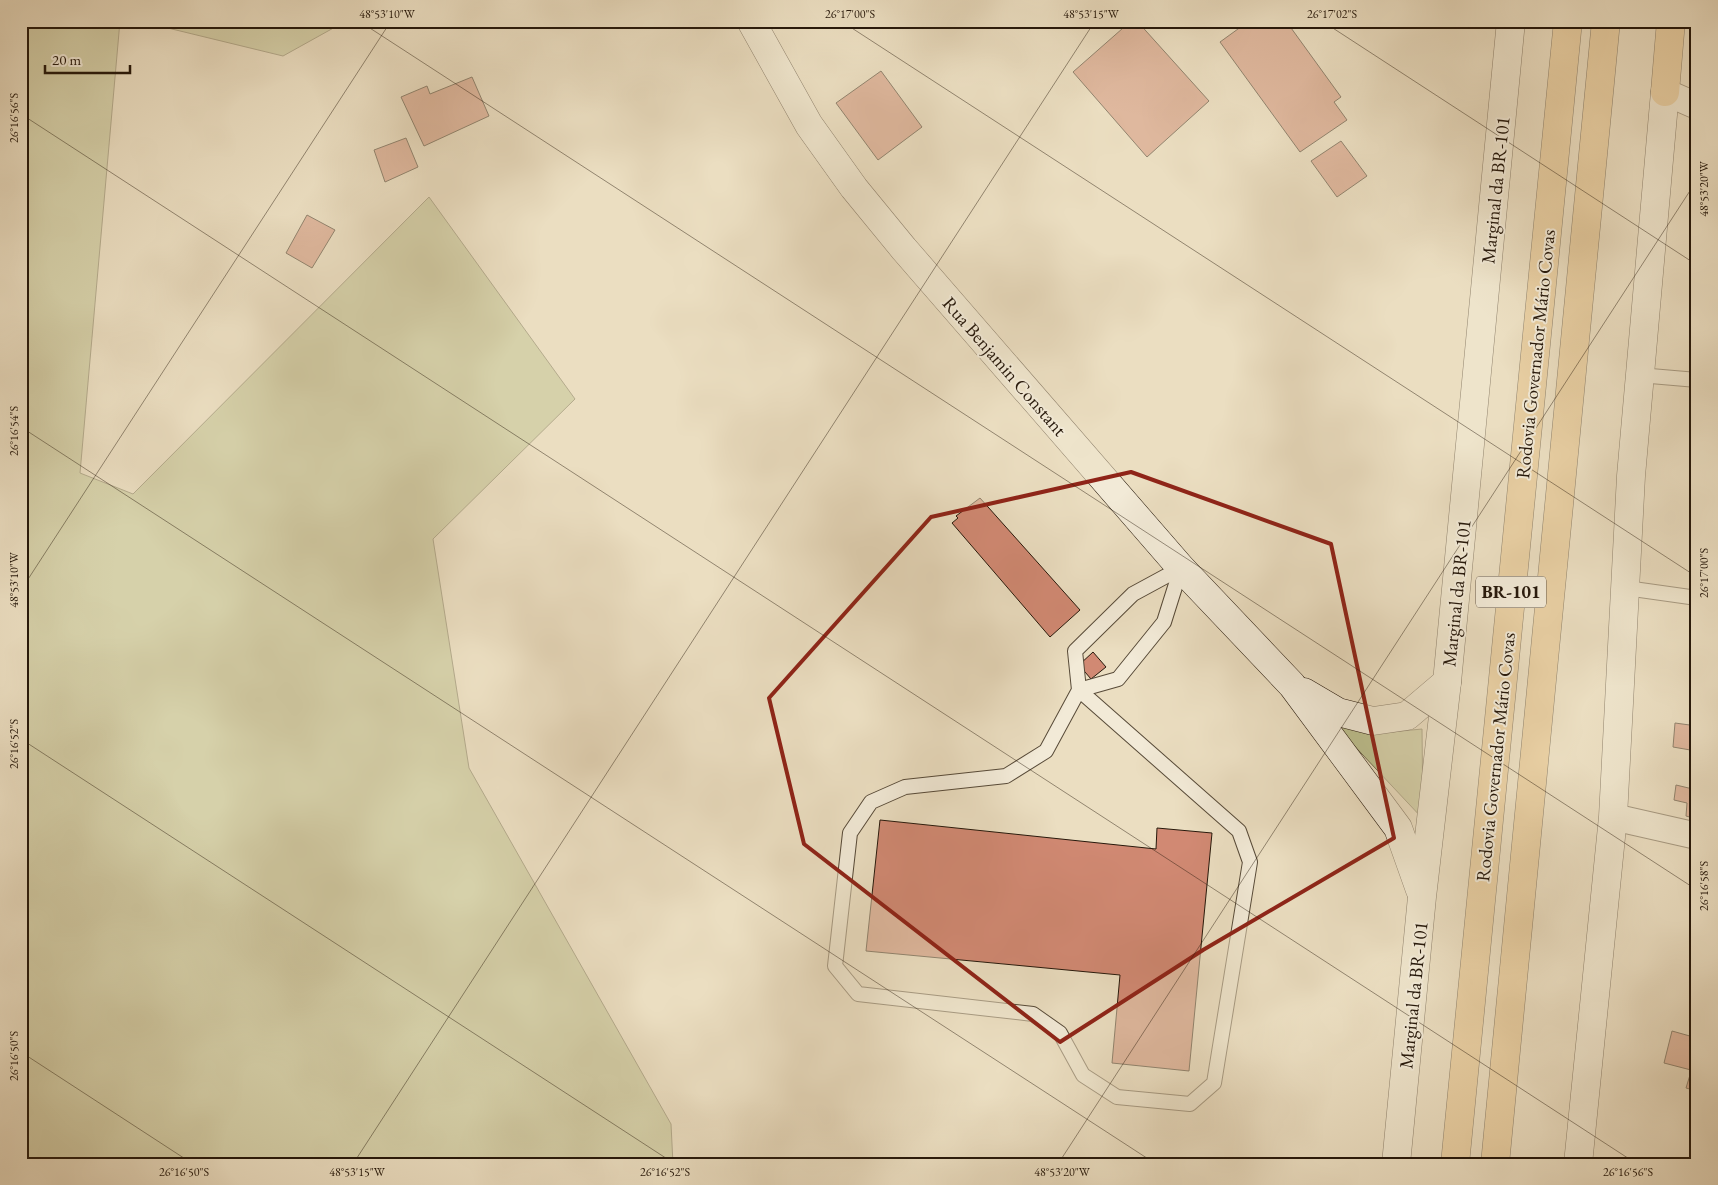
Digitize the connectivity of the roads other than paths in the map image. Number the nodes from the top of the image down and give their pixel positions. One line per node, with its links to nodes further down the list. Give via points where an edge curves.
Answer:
1 (751, 21): 10 (main road, Rua Benjamin Constant, via 809,125 854,188)
2 (1511, 21): 13 (main road, Marginal da BR-101)
3 (1568, 21): 20 (highway, Rodovia Governador Mário Covas / BR-101)
4 (1606, 21): 21 (highway, Rodovia Governador Mário Covas / BR-101)
5 (1671, 21): 6 (highway)
6 (1665, 92): 7 (street); 8 (main road)
7 (1697, 106)
8 (1639, 375): 9 (lane); 11 (main road)
9 (1697, 380)
10 (1180, 568): 14 (main road, Rua Benjamin Constant); 15 (lane, via 1164,622 1118,680); 15 (lane, via 1133,594 1075,651)
11 (1626, 588): 12 (lane); 16 (main road)
12 (1697, 598)
13 (1447, 682): 14 (main road, Rua Benjamin Constant, via 1407,716 1373,721 1338,712); 18 (main road, Marginal da BR-101)
14 (1292, 685): 18 (main road, Rua Benjamin Constant, via 1398,828)
15 (1079, 690): 15 (lane, via 1046,751 1006,776 905,787 871,802 850,833 835,966 858,994 1033,1014 1060,1033 1083,1075 1117,1097 1190,1104 1214,1083 1250,862 1239,831)
16 (1613, 817): 17 (street); 22 (main road)
17 (1697, 836)
18 (1422, 897): 19 (main road, Marginal da BR-101)
19 (1396, 1164)
20 (1455, 1164)
21 (1494, 1164)
22 (1578, 1164)

